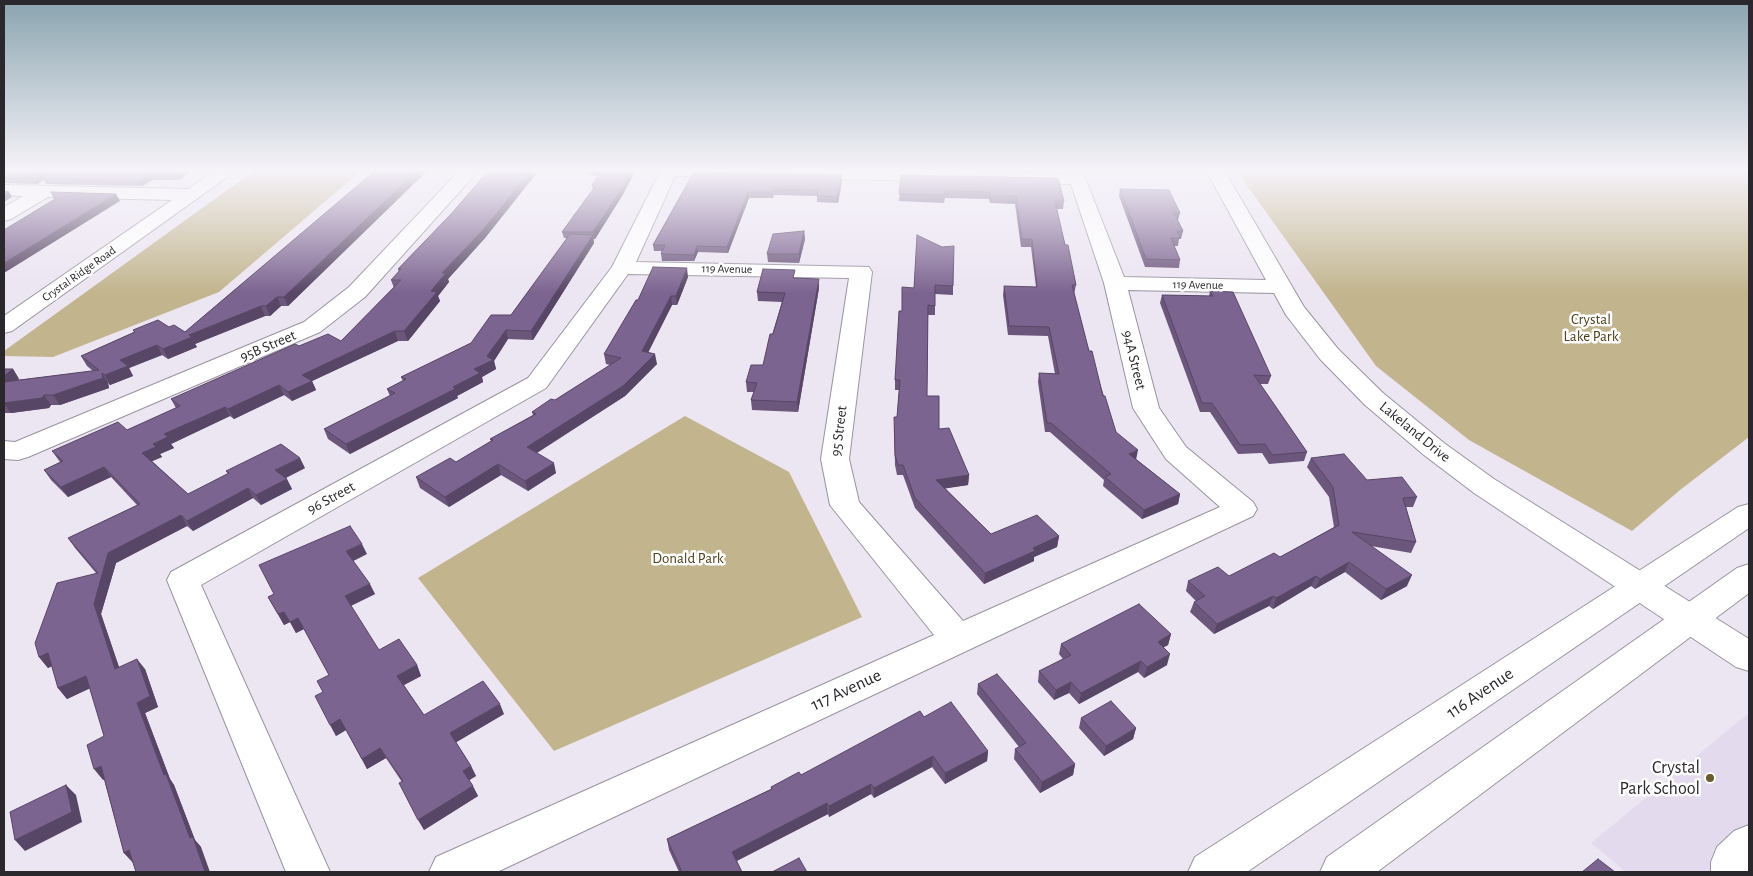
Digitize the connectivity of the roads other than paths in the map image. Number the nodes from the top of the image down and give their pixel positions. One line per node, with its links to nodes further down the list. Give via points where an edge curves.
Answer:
1 (169, 211): 10 (street, Crystal Ridge Road)
2 (432, 211): 11 (street, 95B Street, via 357,292 312,327)
3 (649, 211): 6 (street, 96 Street)
4 (1089, 211): 8 (street, 94A Street)
5 (1238, 211): 9 (street, Lakeland Drive)
6 (622, 268): 7 (street, 119 Avenue); 20 (street, 96 Street, via 537,383 183,580)
7 (861, 272): 17 (street, 95 Street, via 834,459 845,504)
8 (1115, 283): 9 (street, 119 Avenue); 12 (street, 94A Street, via 1146,408 1176,454)
9 (1281, 287): 15 (street, Lakeland Drive, via 1294,310 1329,354 1402,424 1484,486)
10 (4, 326)
11 (11, 450)
12 (1242, 509): 17 (street, 117 Avenue)
13 (1749, 514): 15 (street, 116 Avenue)
14 (1749, 576): 16 (street)
15 (1640, 587): 16 (street, Lakeland Drive); 22 (street, 116 Avenue)
16 (1691, 618): 18 (street, Lakeland Drive); 23 (street)
17 (958, 639): 21 (street, 117 Avenue)
18 (1749, 657)
19 (1749, 845): 24 (street, via 1732,862)
20 (308, 872)
21 (451, 872)
22 (1210, 872)
23 (1342, 872)
24 (1733, 872)

